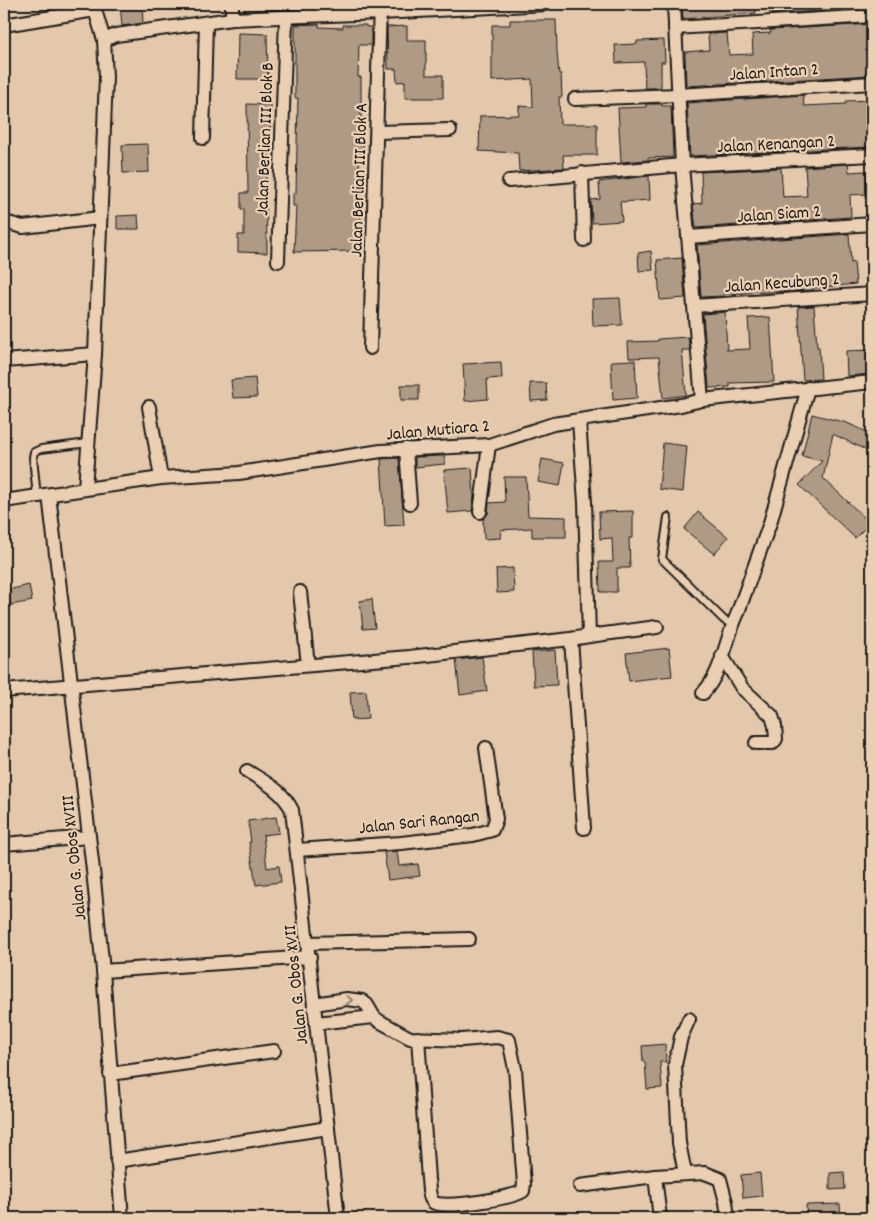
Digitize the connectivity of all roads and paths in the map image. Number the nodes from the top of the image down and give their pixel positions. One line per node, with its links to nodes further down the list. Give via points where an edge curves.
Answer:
1 (232, 4): 8 (street)
2 (546, 4): 5 (street)
3 (674, 4): 11 (street)
4 (95, 7): 10 (street); 12 (street)
5 (381, 8): 7 (street); 17 (street, Jalan Berlian III Blok A)
6 (872, 16): 11 (street)
7 (286, 17): 8 (street); 28 (street, Jalan Berlian III Blok B)
8 (232, 19): 9 (street)
9 (206, 23): 12 (street, via 116,35); 18 (street)
10 (4, 25)
11 (675, 28): 14 (street)
12 (104, 40): 23 (street, via 106,77)
13 (872, 83): 14 (street, Jalan Intan 2)
14 (678, 95): 15 (street, Jalan Intan 2); 20 (street)
15 (575, 99)
16 (450, 130): 17 (street)
17 (377, 132): 31 (street, Jalan Berlian III Blok A)
18 (203, 138)
19 (872, 155): 20 (street, Jalan Kenangan 2)
20 (682, 165): 21 (street, Jalan Kenangan 2); 26 (street)
21 (582, 173): 22 (street, Jalan Kenangan 2); 27 (street)
22 (509, 181)
23 (100, 218): 24 (street, via 23,228); 32 (street)
24 (4, 220)
25 (872, 224): 26 (street, Jalan Siam 2)
26 (688, 237): 30 (street)
27 (584, 240)
28 (278, 261)
29 (872, 294): 30 (street, Jalan Kecubung 2)
30 (694, 306): 36 (street)
31 (370, 348)
32 (95, 354): 33 (street); 39 (street)
33 (4, 361)
34 (872, 382): 35 (street, Jalan Mutiara 2)
35 (808, 388): 36 (street, Jalan Mutiara 2); 50 (street, via 770,523)
36 (702, 400): 38 (street, Jalan Mutiara 2)
37 (149, 407): 42 (street)
38 (580, 421): 40 (street, Jalan Mutiara 2, via 553,424); 52 (street)
39 (88, 443): 43 (street); 44 (lane, via 34,452 32,457)
40 (489, 445): 41 (street, Jalan Mutiara 2); 47 (street)
41 (406, 449): 42 (street, Jalan Mutiara 2, via 239,474); 46 (street)
42 (161, 478): 43 (street, Jalan Mutiara 2)
43 (85, 488): 44 (street, Jalan Mutiara 2)
44 (43, 496): 45 (street, Jalan Mutiara 2); 56 (street, Jalan G. Obos XVIII)
45 (4, 501)
46 (410, 504)
47 (480, 512)
48 (668, 517): 50 (lane, via 662,559 724,620)
49 (300, 592): 55 (street)
50 (732, 624): 54 (street)
51 (657, 627): 52 (street)
52 (589, 636): 53 (street)
53 (571, 639): 55 (street); 62 (street)
54 (722, 656): 58 (street, via 712,684); 59 (street, via 742,688 772,716 776,726 773,742)
55 (308, 665): 56 (street)
56 (71, 685): 57 (street); 63 (street, Jalan G. Obos XVIII)
57 (4, 691)
58 (703, 693)
59 (756, 743)
60 (486, 748): 65 (street, Jalan Sari Rangan, via 496,819 492,830 401,843)
61 (247, 771): 65 (street, Jalan G. Obos XVII, via 288,800)
62 (584, 828)
63 (89, 837): 64 (street); 69 (street, Jalan G. Obos XVIII)
64 (4, 844)
65 (297, 850): 67 (street, Jalan G. Obos XVII)
66 (469, 940): 67 (street)
67 (308, 943): 68 (street, Jalan G. Obos XVII)
68 (310, 957): 69 (street); 70 (street, Jalan G. Obos XVII)
69 (103, 971): 76 (street, Jalan G. Obos XVIII)
70 (314, 1004): 71 (street, one-way to 71, via 355,999 367,1005); 73 (street, Jalan G. Obos XVII)
71 (374, 1017): 73 (street); 74 (street, via 410,1038)
72 (688, 1019): 79 (street, via 675,1065 679,1144)
73 (316, 1023): 77 (street, Jalan G. Obos XVII)
74 (418, 1038): 74 (street, via 428,1179 434,1202 455,1205 523,1191 515,1069 509,1040)
75 (274, 1051): 76 (street)
76 (110, 1074): 78 (street, Jalan G. Obos XVIII)
77 (328, 1128): 78 (street); 83 (street, Jalan G. Obos XVII)
78 (117, 1161): 82 (street, Jalan G. Obos XVIII)
79 (685, 1173): 80 (street); 85 (street, via 705,1173 720,1179)
80 (655, 1176): 81 (street); 84 (street)
81 (580, 1186)
82 (122, 1218)
83 (338, 1218)
84 (660, 1218)
85 (728, 1218)

